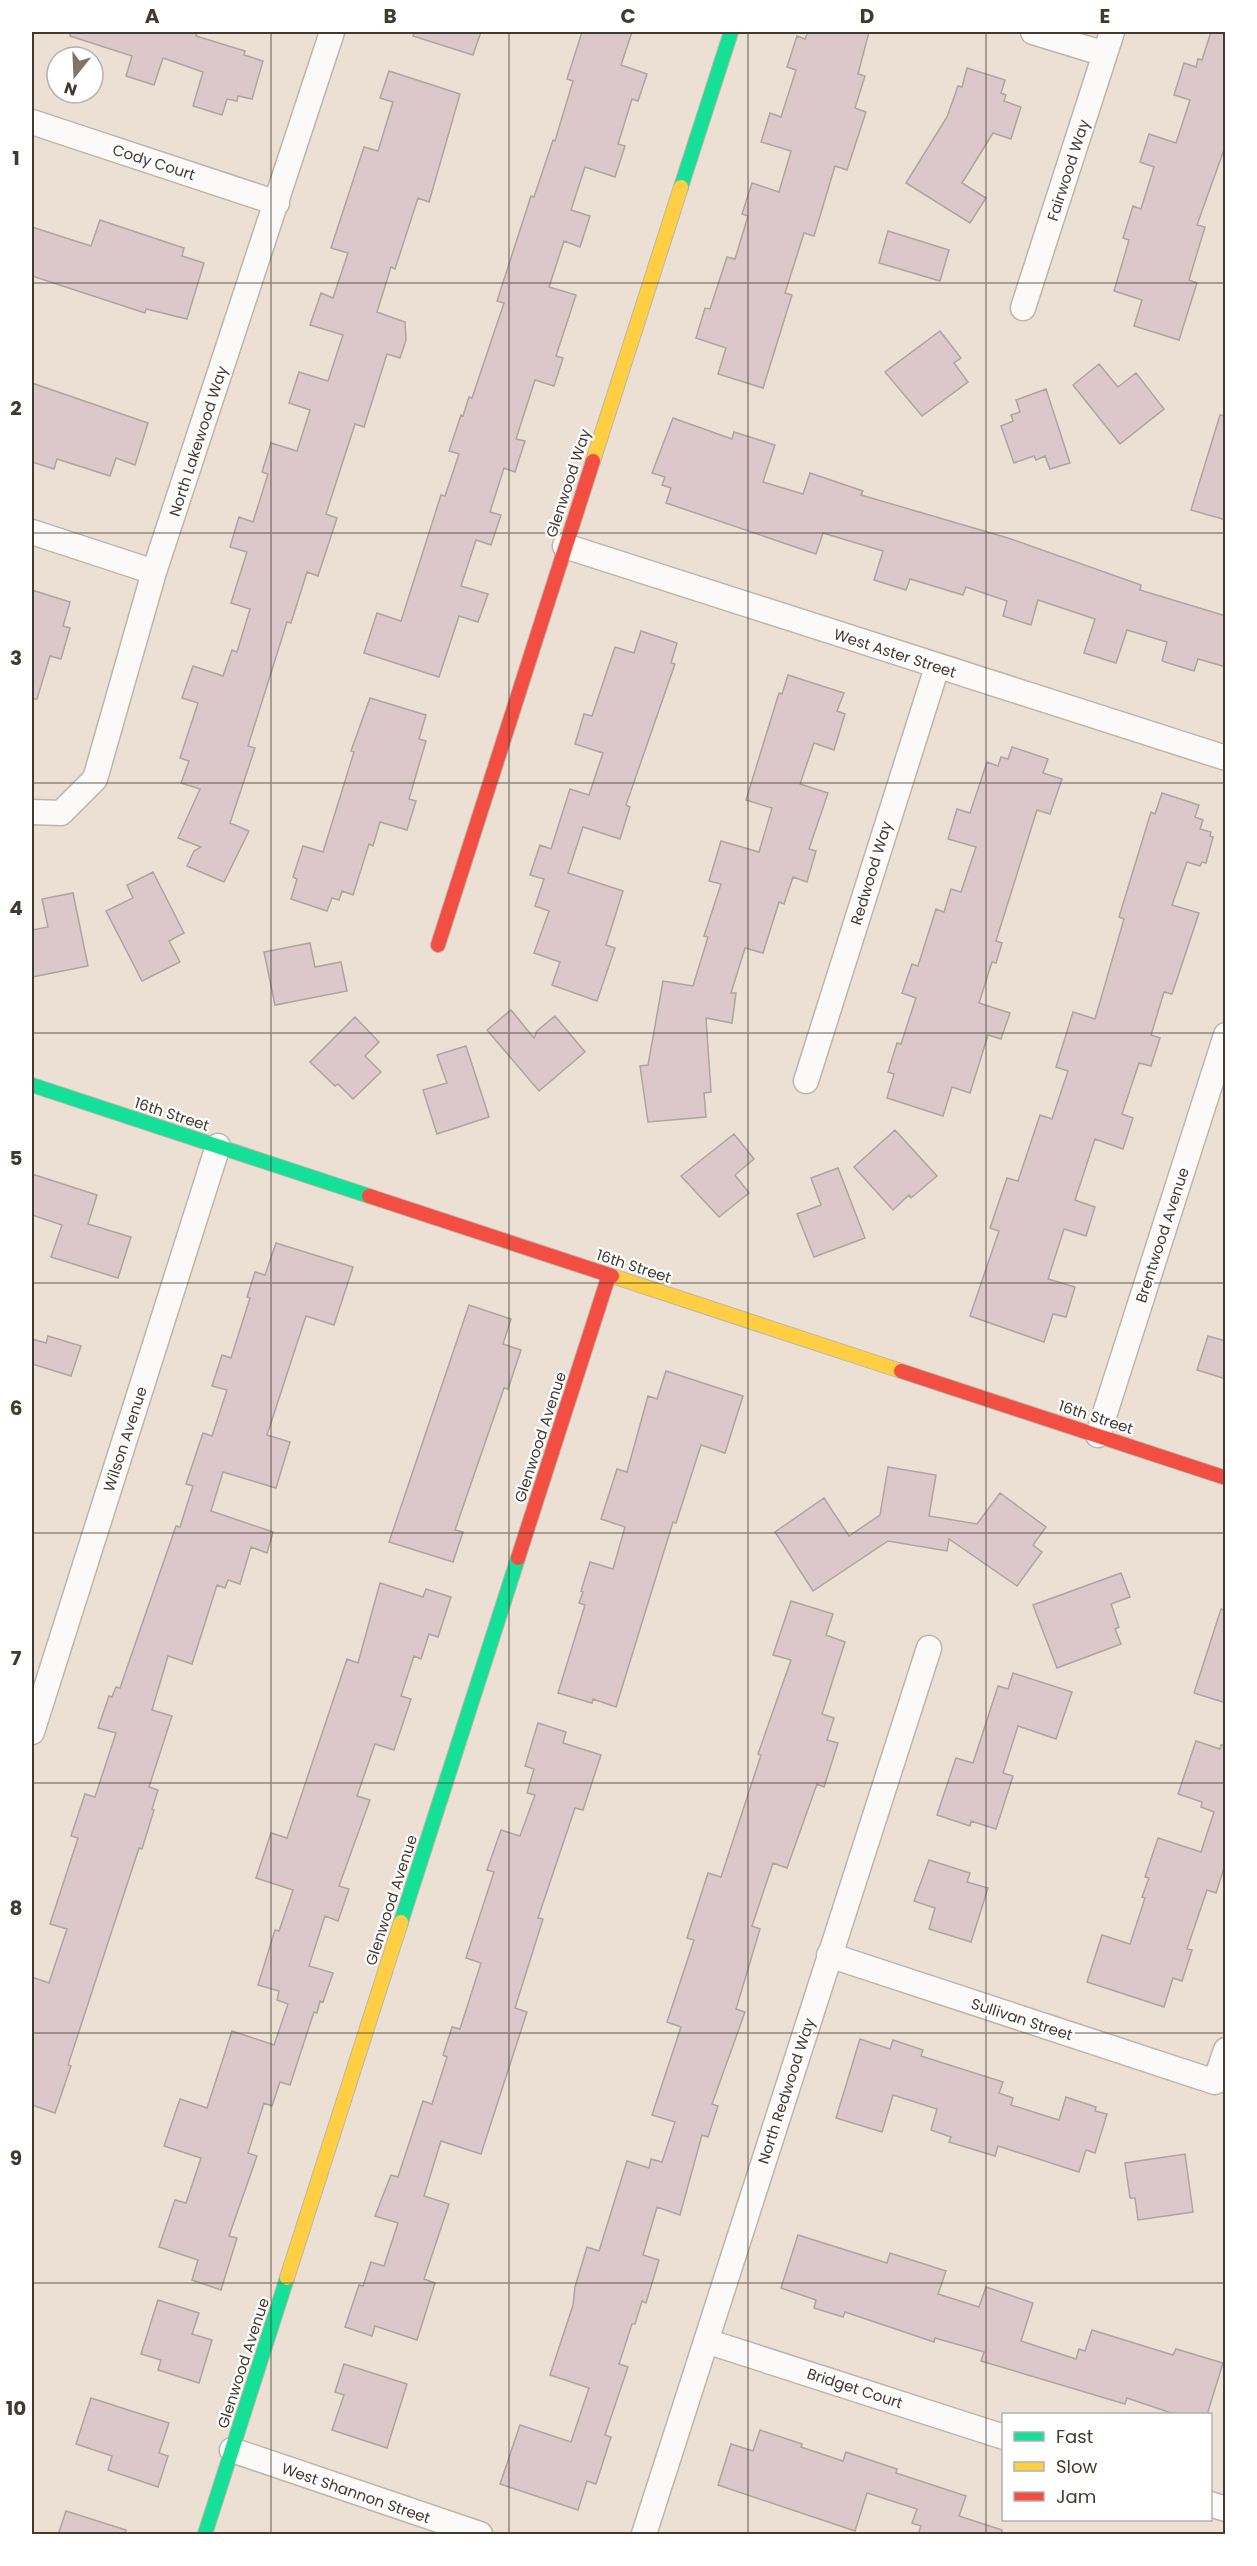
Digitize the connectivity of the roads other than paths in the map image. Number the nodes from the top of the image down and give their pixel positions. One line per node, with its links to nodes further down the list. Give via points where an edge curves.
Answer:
1 (332, 32): 6 (street, North Lakewood Way)
2 (731, 32): 9 (street, Glenwood Way)
3 (1033, 32): 4 (street)
4 (1109, 43): 7 (street, Fairwood Way)
5 (32, 122): 6 (street, Cody Court)
6 (277, 203): 10 (street, North Lakewood Way)
7 (1023, 308)
8 (32, 532): 10 (street)
9 (565, 546): 11 (street, West Aster Street); 14 (street, Glenwood Way)
10 (154, 572): 13 (street, North Lakewood Way, via 95,779 61,813)
11 (937, 667): 12 (street, West Aster Street); 16 (street, Redwood Way)
12 (1226, 758)
13 (32, 812)
14 (438, 945)
15 (1226, 1035): 20 (street, Brentwood Avenue)
16 (806, 1081)
17 (32, 1085): 18 (street, 16th Street)
18 (218, 1146): 19 (street, 16th Street); 23 (street, Wilson Avenue)
19 (609, 1275): 20 (street, 16th Street); 28 (street, Glenwood Avenue)
20 (1098, 1435): 21 (street, 16th Street)
21 (1226, 1478)
22 (929, 1648): 24 (street, North Redwood Way)
23 (32, 1732)
24 (829, 1955): 25 (street, Sullivan Street, via 1215,2082); 26 (street, North Redwood Way)
25 (1226, 2050)
26 (706, 2341): 27 (street, Bridget Court); 31 (street, North Redwood Way)
27 (1002, 2436)
28 (232, 2450): 29 (street, Glenwood Avenue); 30 (street, West Shannon Street)
29 (205, 2535)
30 (480, 2535)
31 (644, 2535)

